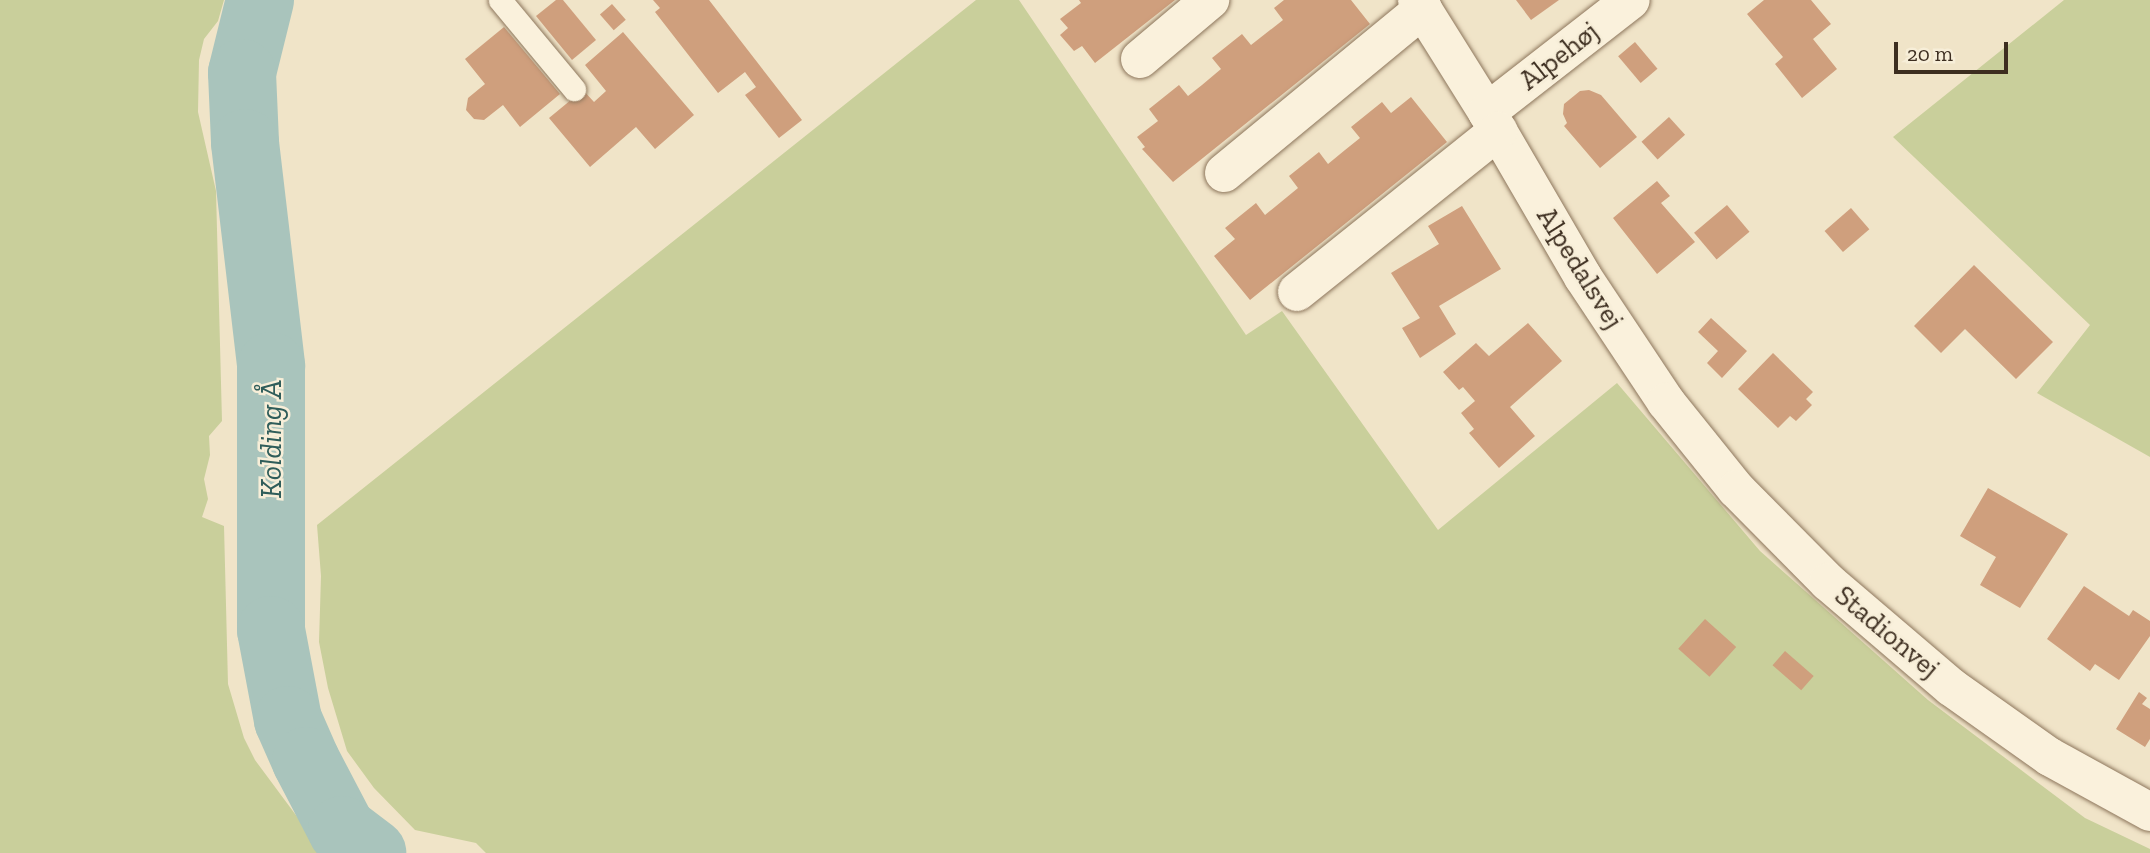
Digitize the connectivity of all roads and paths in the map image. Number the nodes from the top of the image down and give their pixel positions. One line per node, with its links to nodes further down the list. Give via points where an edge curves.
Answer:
1 (500, 0): 6 (lane)
2 (1210, 0): 5 (street)
3 (1631, 0): 7 (street, Alpehøj)
4 (1420, 5): 7 (street, Alpedalsvej); 8 (street, Alpedalsvej)
5 (1140, 60)
6 (574, 89)
7 (1493, 121): 9 (street); 10 (street, Alpedalsvej, via 1583,277)
8 (1224, 173)
9 (1297, 292)
10 (1666, 401): 11 (street, Stadionvej, via 1736,489 1828,582 1951,687 2050,757)
11 (2150, 812)

